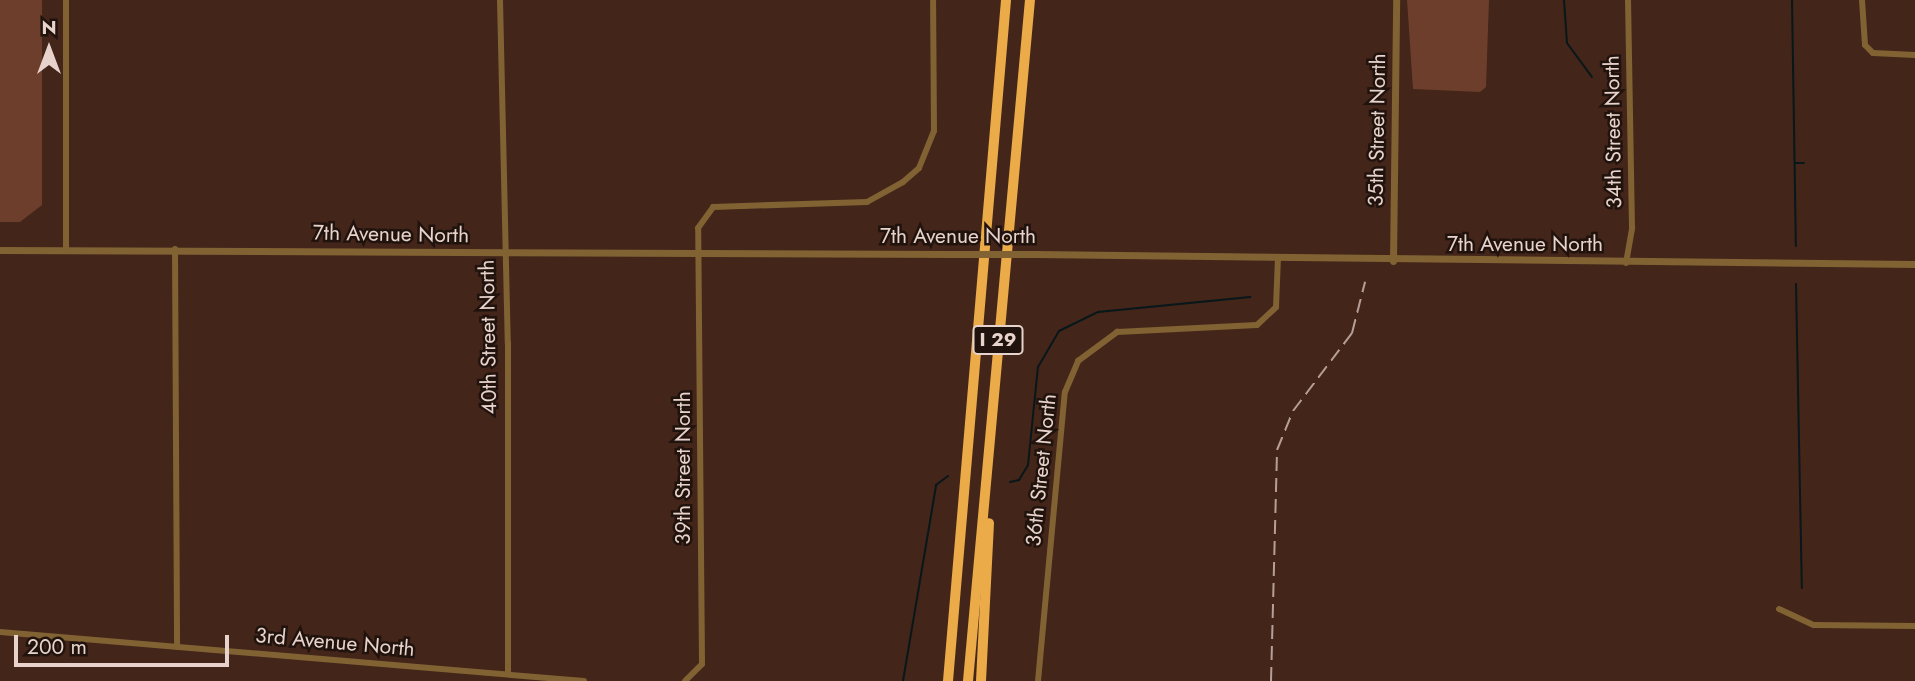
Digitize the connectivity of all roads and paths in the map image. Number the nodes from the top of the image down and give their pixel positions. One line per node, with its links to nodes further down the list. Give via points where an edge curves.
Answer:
1 (66, 0): 12 (street)
2 (500, 0): 14 (street, 40th Street North)
3 (933, 0): 13 (street, 39th Street North, via 934,131 919,168 886,194 852,205 713,207 698,228)
4 (1006, 0): 27 (highway, I 29)
5 (1030, 0): 19 (highway, I 29)
6 (1396, 0): 16 (street, 35th Street North)
7 (1628, 0): 17 (street, 34th Street North, via 1632,228)
8 (1862, 0): 9 (street, via 1867,48 1873,53)
9 (1915, 55)
10 (175, 249): 12 (street, 7th Avenue North); 14 (street, 7th Avenue North); 23 (street)
11 (0, 250): 12 (street, 7th Avenue North)
12 (66, 251)
13 (696, 252): 14 (street, 7th Avenue North); 15 (street, 7th Avenue North, bridge); 25 (street, 39th Street North, via 702,664)
14 (504, 253): 24 (street, 40th Street North)
15 (1278, 258): 16 (street, 7th Avenue North); 30 (street, 36th Street North, via 1276,307 1257,325 1117,332 1078,361 1065,391)
16 (1393, 261): 17 (street, 7th Avenue North)
17 (1626, 262): 18 (street, 7th Avenue North)
18 (1915, 264)
19 (988, 452): 28 (highway, I 29); 29 (highway)
20 (1779, 608): 21 (street, via 1814,625)
21 (1915, 626)
22 (0, 632): 23 (street, 3rd Avenue North)
23 (177, 647): 24 (street, 3rd Avenue North)
24 (508, 674): 26 (street, 3rd Avenue North)
25 (688, 680)
26 (584, 681)
27 (947, 681)
28 (968, 681)
29 (981, 681)
30 (1038, 681)

